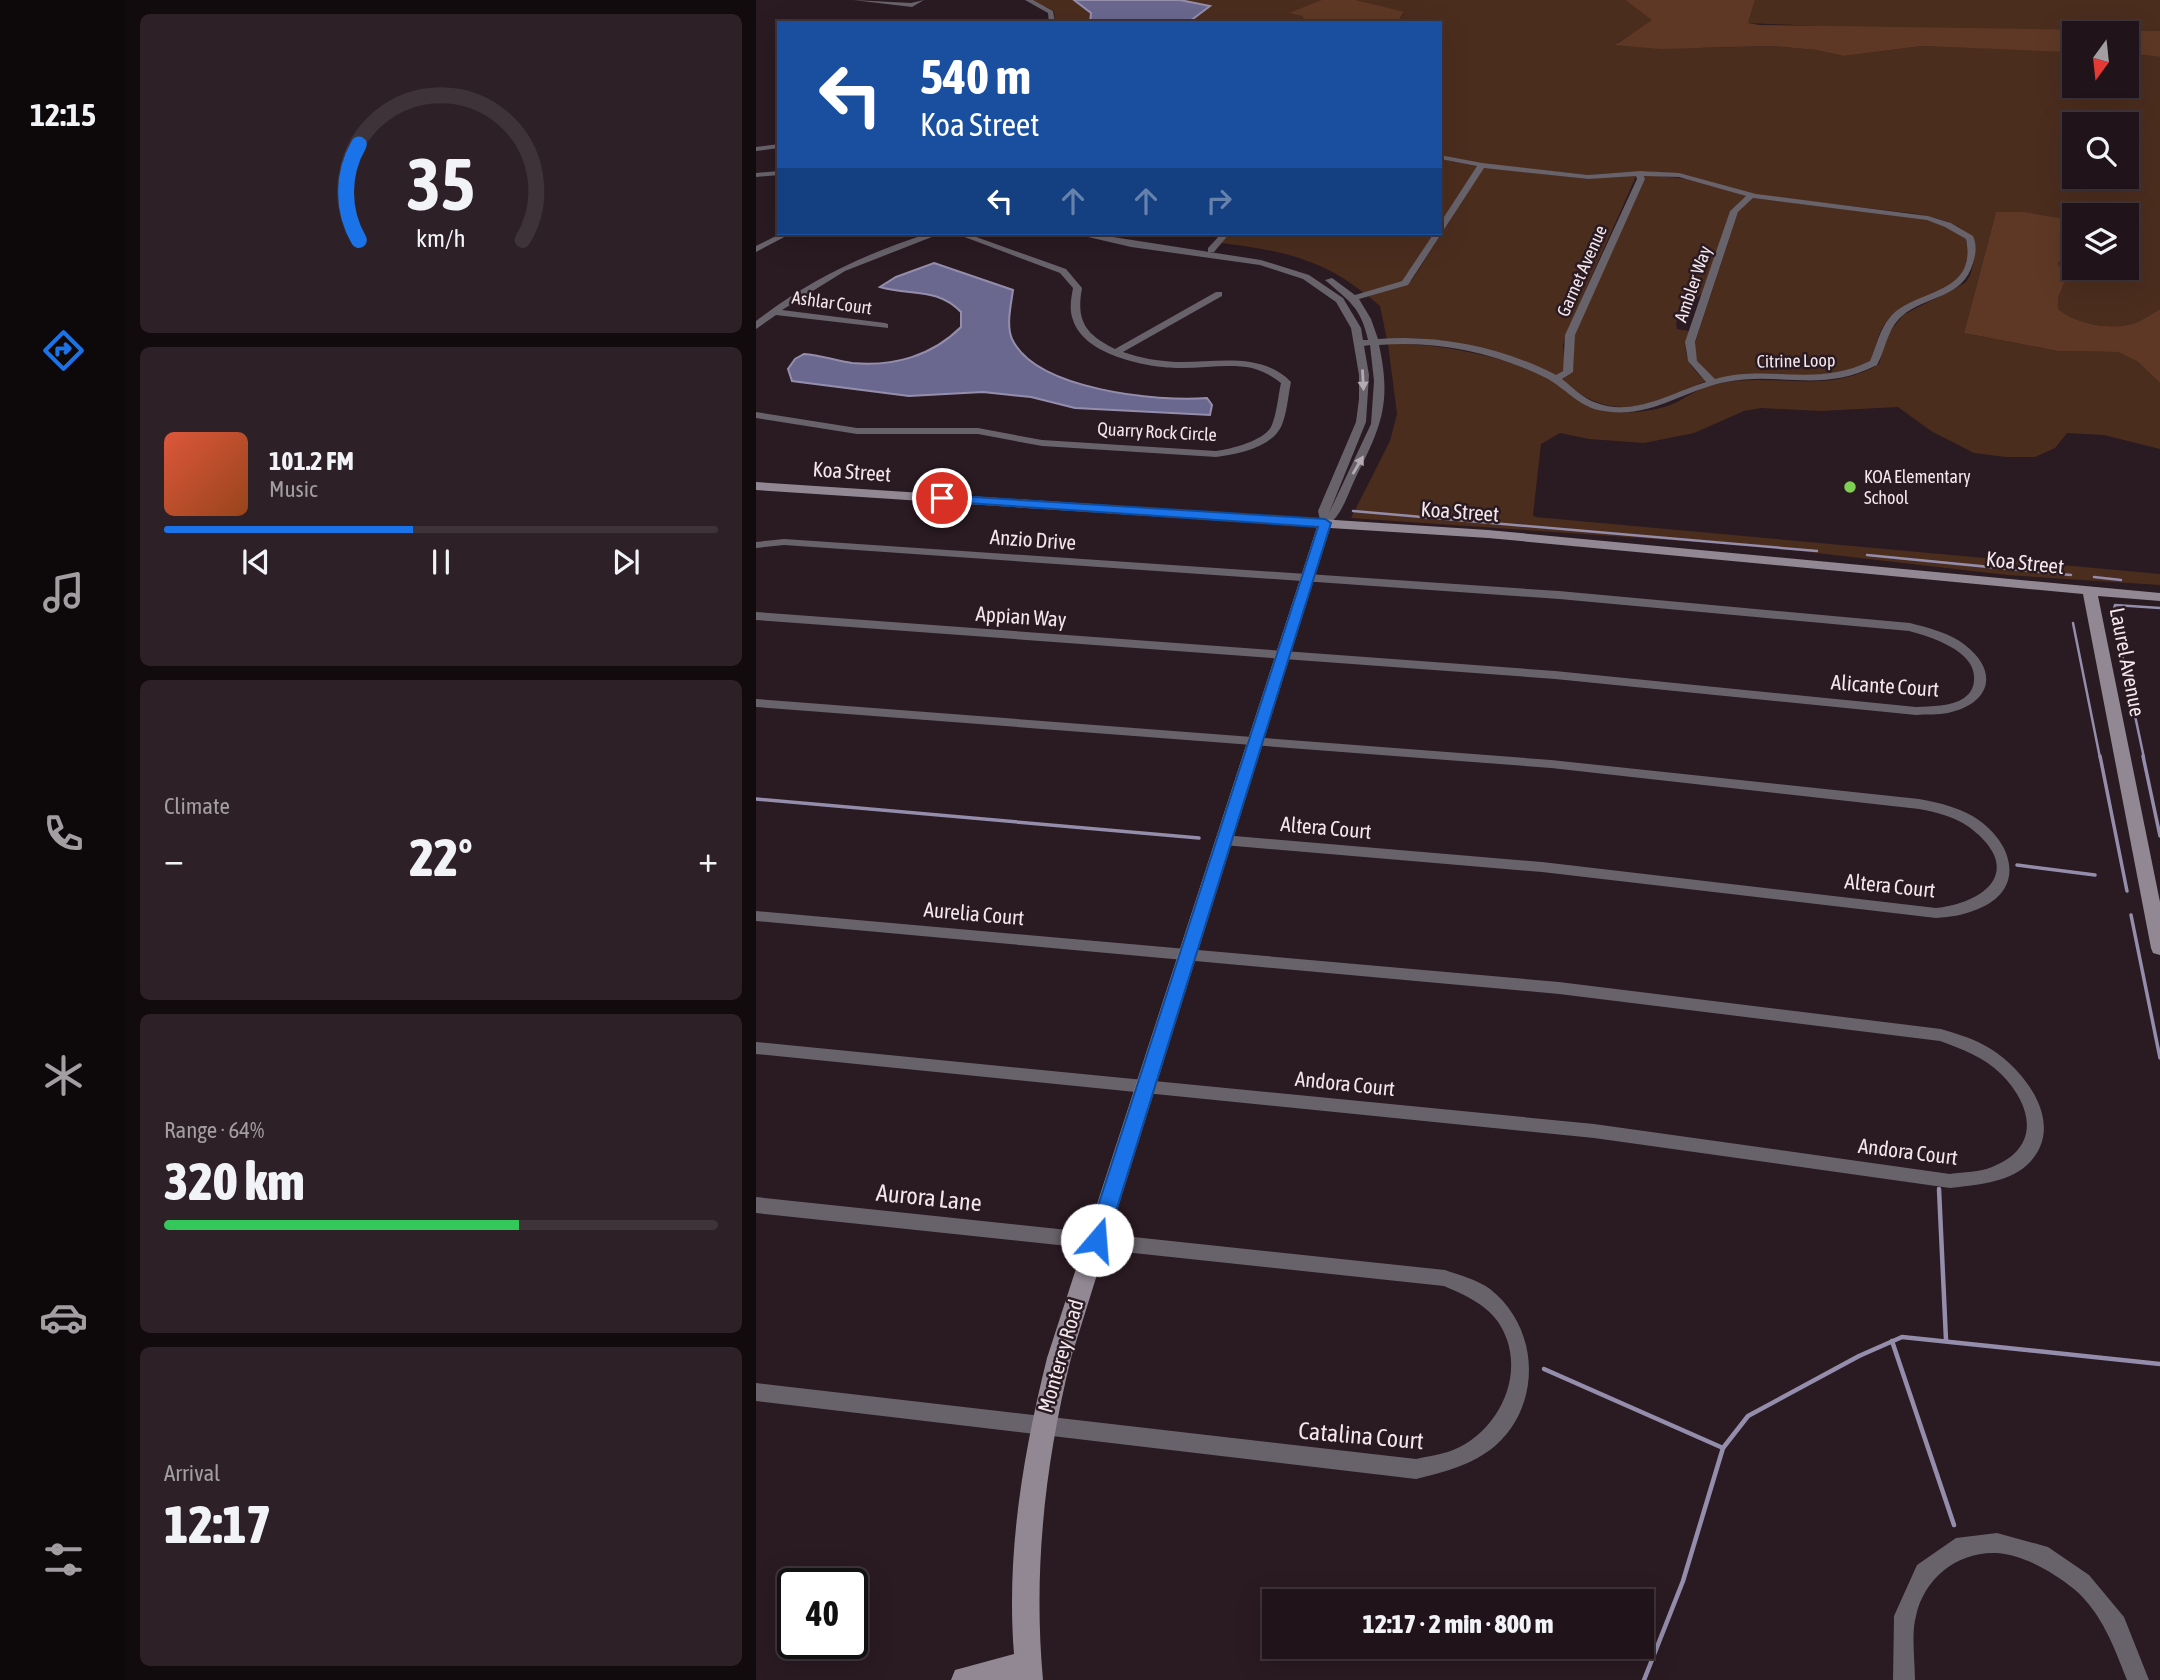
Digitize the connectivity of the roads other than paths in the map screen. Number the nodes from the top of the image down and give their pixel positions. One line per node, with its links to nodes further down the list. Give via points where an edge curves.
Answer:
1 (858, 0): 2 (street, via 912,5)
2 (921, 0)
3 (1028, 0): 4 (street, via 1051,12)
4 (1052, 21)
5 (777, 148): 6 (street)
6 (756, 151)
7 (1442, 157): 8 (street, Citrine Loop)
8 (1482, 165): 10 (street, Citrine Loop, via 1588,177); 13 (street)
9 (777, 173): 11 (street)
10 (1640, 173): 12 (street, Citrine Loop, via 1696,178); 31 (street, Garnet Avenue, via 1570,335 1569,369)
11 (756, 175)
12 (1751, 195): 32 (street, Ambler Way, via 1734,211 1690,342 1695,367); 32 (street, Citrine Loop, via 1910,214 1948,225 1972,243 1967,275 1953,288 1899,314 1883,335 1874,363 1860,372 1821,380 1740,377)
13 (1442, 226)
14 (784, 235): 21 (street)
15 (932, 235): 25 (street, via 820,278)
16 (964, 235): 30 (street, Quarry Rock Circle, via 1063,271 1078,288 1073,313 1076,324)
17 (1085, 235): 29 (street, via 1261,263 1306,277 1340,300 1349,312)
18 (1117, 235): 22 (street)
19 (1224, 235): 22 (street)
20 (1436, 235): 24 (street, via 1405,283)
21 (756, 249)
22 (1211, 250): 24 (street, via 1293,264 1326,278)
23 (1219, 294): 30 (street)
24 (1354, 298): 28 (street, via 1363,310)
25 (774, 312): 26 (street); 27 (street, Ashlar Court)
26 (756, 326)
27 (885, 326)
28 (1372, 343): 29 (street, Citrine Loop); 31 (street, Citrine Loop, via 1433,341); 35 (street, one-way to 28, via 1336,514 1376,423 1379,375)
29 (1358, 344): 35 (street, one-way to 35, via 1364,375 1361,422 1323,511)
30 (1116, 352): 33 (street, Quarry Rock Circle, via 1175,365 1242,364 1270,370 1286,382 1277,425 1258,443 1238,451 1206,454 1042,443 978,431 857,431)
31 (1556, 379): 32 (street, Citrine Loop, via 1584,401 1622,409 1670,402)
32 (1713, 382)
33 (756, 415)
34 (756, 486): 35 (main road, Koa Street)
35 (1325, 523): 37 (main road, Monterey Road); 38 (main road, Koa Street)
36 (756, 545): 37 (street, Anzio Drive, via 784,542)
37 (1307, 578): 41 (main road, Monterey Road); 41 (street, Alicante Court, via 1685,606 1918,629 1951,639 1968,651 1981,670 1981,684 1970,700 1954,708 1916,711 1655,683)
38 (2090, 591): 39 (main road, Koa Street); 46 (main road, Laurel Avenue)
39 (2160, 597)
40 (756, 616): 41 (street, Appian Way)
41 (1283, 654): 43 (main road, Monterey Road)
42 (756, 703): 43 (street)
43 (1255, 742): 44 (main road, Monterey Road); 44 (street, Altera Court, via 1551,764 1919,804 1940,808 1975,825 1999,850 2004,872 1986,901 1936,913 1542,867)
44 (1223, 840): 48 (main road, Monterey Road)
45 (756, 916): 48 (street, Aurelia Court)
46 (2157, 920): 47 (main road, Laurel Avenue)
47 (2160, 948)
48 (1188, 954): 50 (main road, Monterey Road); 50 (street, Andora Court, via 1559,988 1941,1035 1979,1047 2014,1073 2032,1103 2035,1135 2024,1158 2002,1174 1950,1181 1594,1131)
49 (756, 1048): 50 (street)
50 (1146, 1085): 52 (main road, Monterey Road)
51 (756, 1205): 52 (street, Aurora Lane)
52 (1097, 1240): 54 (main road, Monterey Road); 54 (street, Catalina Court, via 1455,1281 1491,1302 1510,1327 1521,1362 1516,1398 1499,1430 1475,1452 1416,1469)
53 (756, 1391): 54 (street)
54 (1042, 1424): 55 (main road, Monterey Road, via 1025,1570)
55 (1028, 1672): 56 (main road)
56 (965, 1680)
57 (1904, 1680): 58 (street, via 1902,1628 1914,1587 1940,1557 1979,1542 2039,1553 2087,1584 2126,1640)
58 (2138, 1680)

